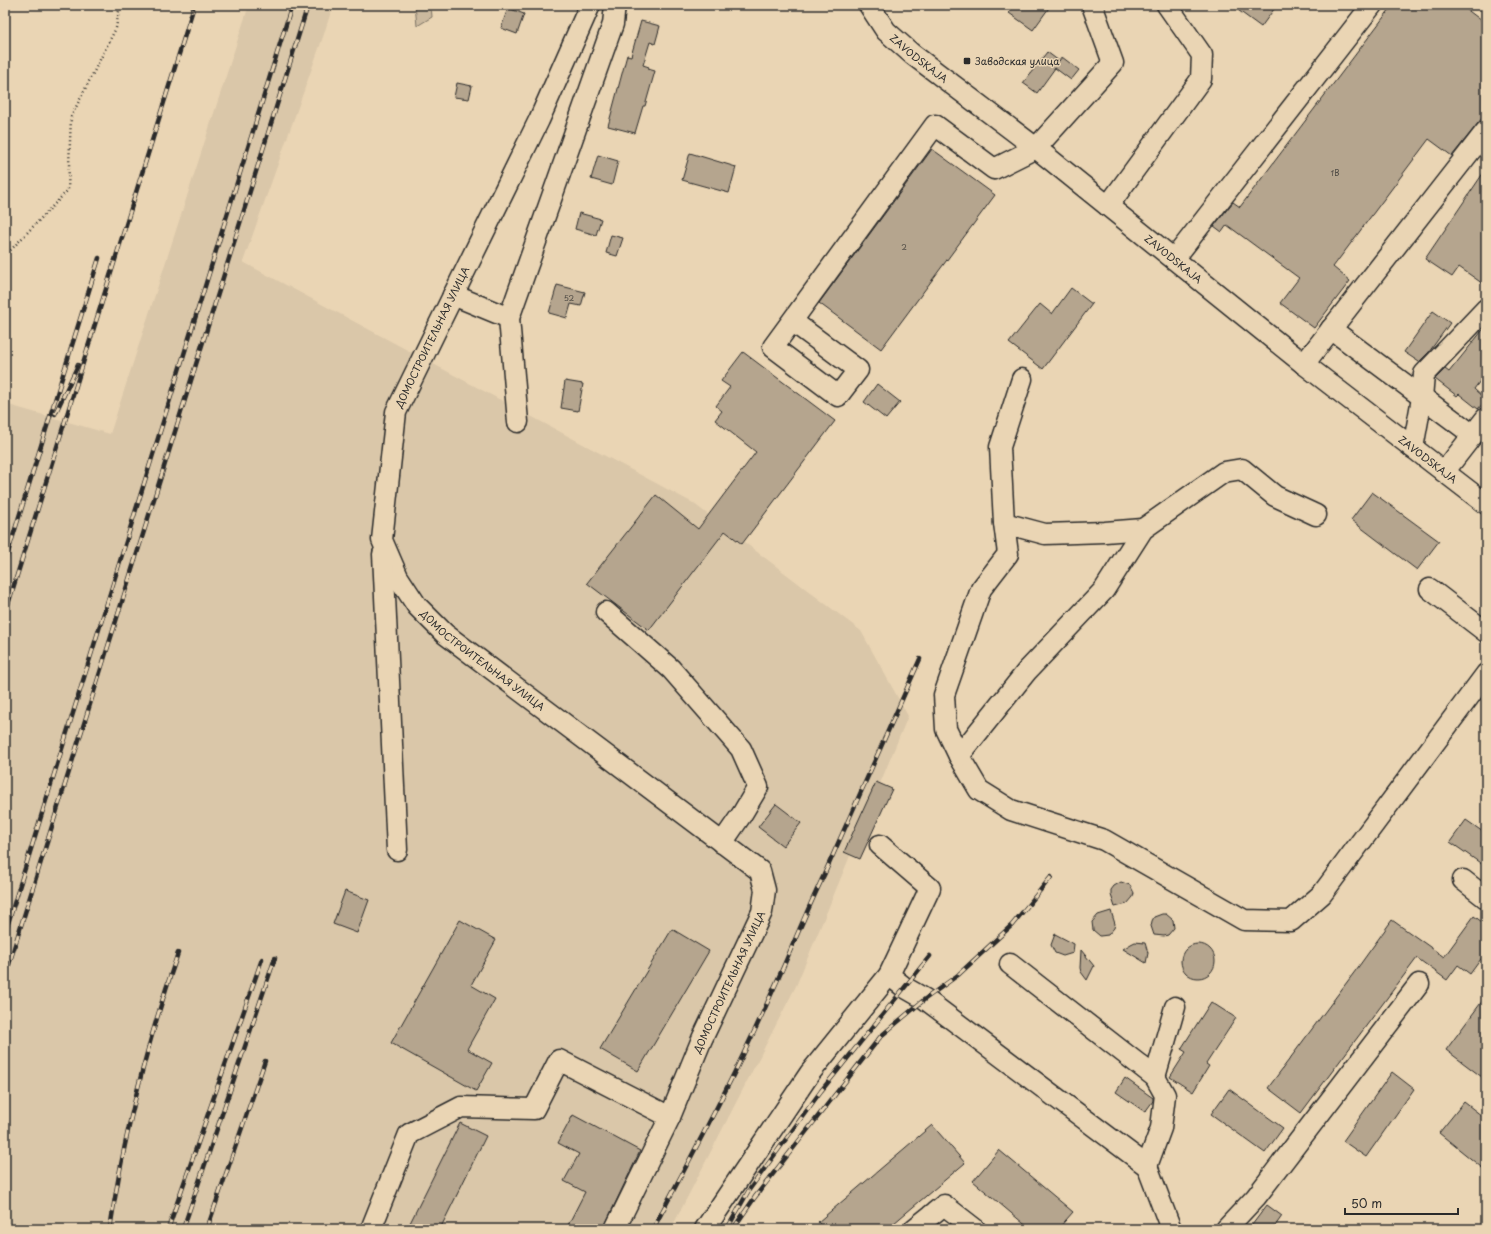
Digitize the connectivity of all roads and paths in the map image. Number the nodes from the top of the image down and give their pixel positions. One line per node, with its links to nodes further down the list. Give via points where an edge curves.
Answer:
1 (120, 5): 11 (path, via 116,28 71,117 68,190)
2 (590, 5): 13 (street, ДОМОСТРОИТЕЛЬНАЯ УЛИЦА, via 539,120)
3 (615, 5): 15 (street, via 613,24)
4 (869, 5): 9 (street, ZAVODSKAJA, via 886,30 912,54)
5 (1092, 5): 9 (street, via 1113,63)
6 (1167, 5): 10 (street, via 1202,55 1201,79)
7 (1372, 5): 12 (street)
8 (1486, 131): 17 (street)
9 (1036, 148): 10 (street, ZAVODSKAJA); 16 (street, via 994,169 935,125)
10 (1108, 206): 12 (street, ZAVODSKAJA)
11 (5, 256)
12 (1174, 259): 18 (street, ZAVODSKAJA)
13 (453, 296): 15 (street); 30 (street, ДОМОСТРОИТЕЛЬНАЯ УЛИЦА, via 396,412)
14 (1486, 309): 20 (street, via 1424,374)
15 (509, 318): 22 (street)
16 (792, 321)
17 (1331, 329): 18 (street); 20 (street)
18 (1304, 364): 24 (street, ZAVODSKAJA)
19 (1022, 379): 28 (street, via 1000,447)
20 (1422, 398): 23 (street); 24 (street)
21 (1486, 418): 23 (street)
22 (518, 422)
23 (1473, 435): 25 (street)
24 (1413, 448): 25 (street, ZAVODSKAJA)
25 (1444, 472): 26 (street, ZAVODSKAJA)
26 (1486, 504)
27 (1316, 515): 29 (street, via 1275,496 1242,469 1224,472)
28 (1004, 523): 29 (street, via 1045,534); 35 (street, via 1008,554 981,589 944,695 946,729)
29 (1144, 529): 35 (street, via 1104,590 1027,671)
30 (382, 540): 36 (street, ДОМОСТРОИТЕЛЬНАЯ УЛИЦА, via 398,577 417,606 445,634); 38 (street)
31 (1430, 589): 33 (street)
32 (606, 612): 36 (street, via 671,669 741,749 758,787)
33 (1486, 632)
34 (1486, 674): 35 (street, via 1322,894 1291,921 1244,920 1104,840 1010,810 979,790)
35 (959, 756)
36 (722, 842): 46 (street, ДОМОСТРОИТЕЛЬНАЯ УЛИЦА, via 760,871 765,890 762,912 702,1039)
37 (880, 845): 42 (street, via 930,888)
38 (397, 850)
39 (1463, 880): 40 (street)
40 (1486, 898)
41 (1010, 964): 45 (street)
42 (889, 975): 47 (street); 50 (street, via 810,1073)
43 (1419, 984): 54 (street, via 1256,1197)
44 (1175, 1007): 45 (street)
45 (1155, 1077): 47 (street, via 1165,1095 1161,1128)
46 (670, 1117): 48 (street, via 559,1060 534,1109 461,1107 409,1134); 49 (street, ДОМОСТРОИТЕЛЬНАЯ УЛИЦА)
47 (1147, 1166): 53 (street)
48 (371, 1229)
49 (615, 1229)
50 (705, 1229)
51 (914, 1229): 52 (street, via 944,1205)
52 (975, 1229)
53 (1171, 1229)
54 (1226, 1229)

